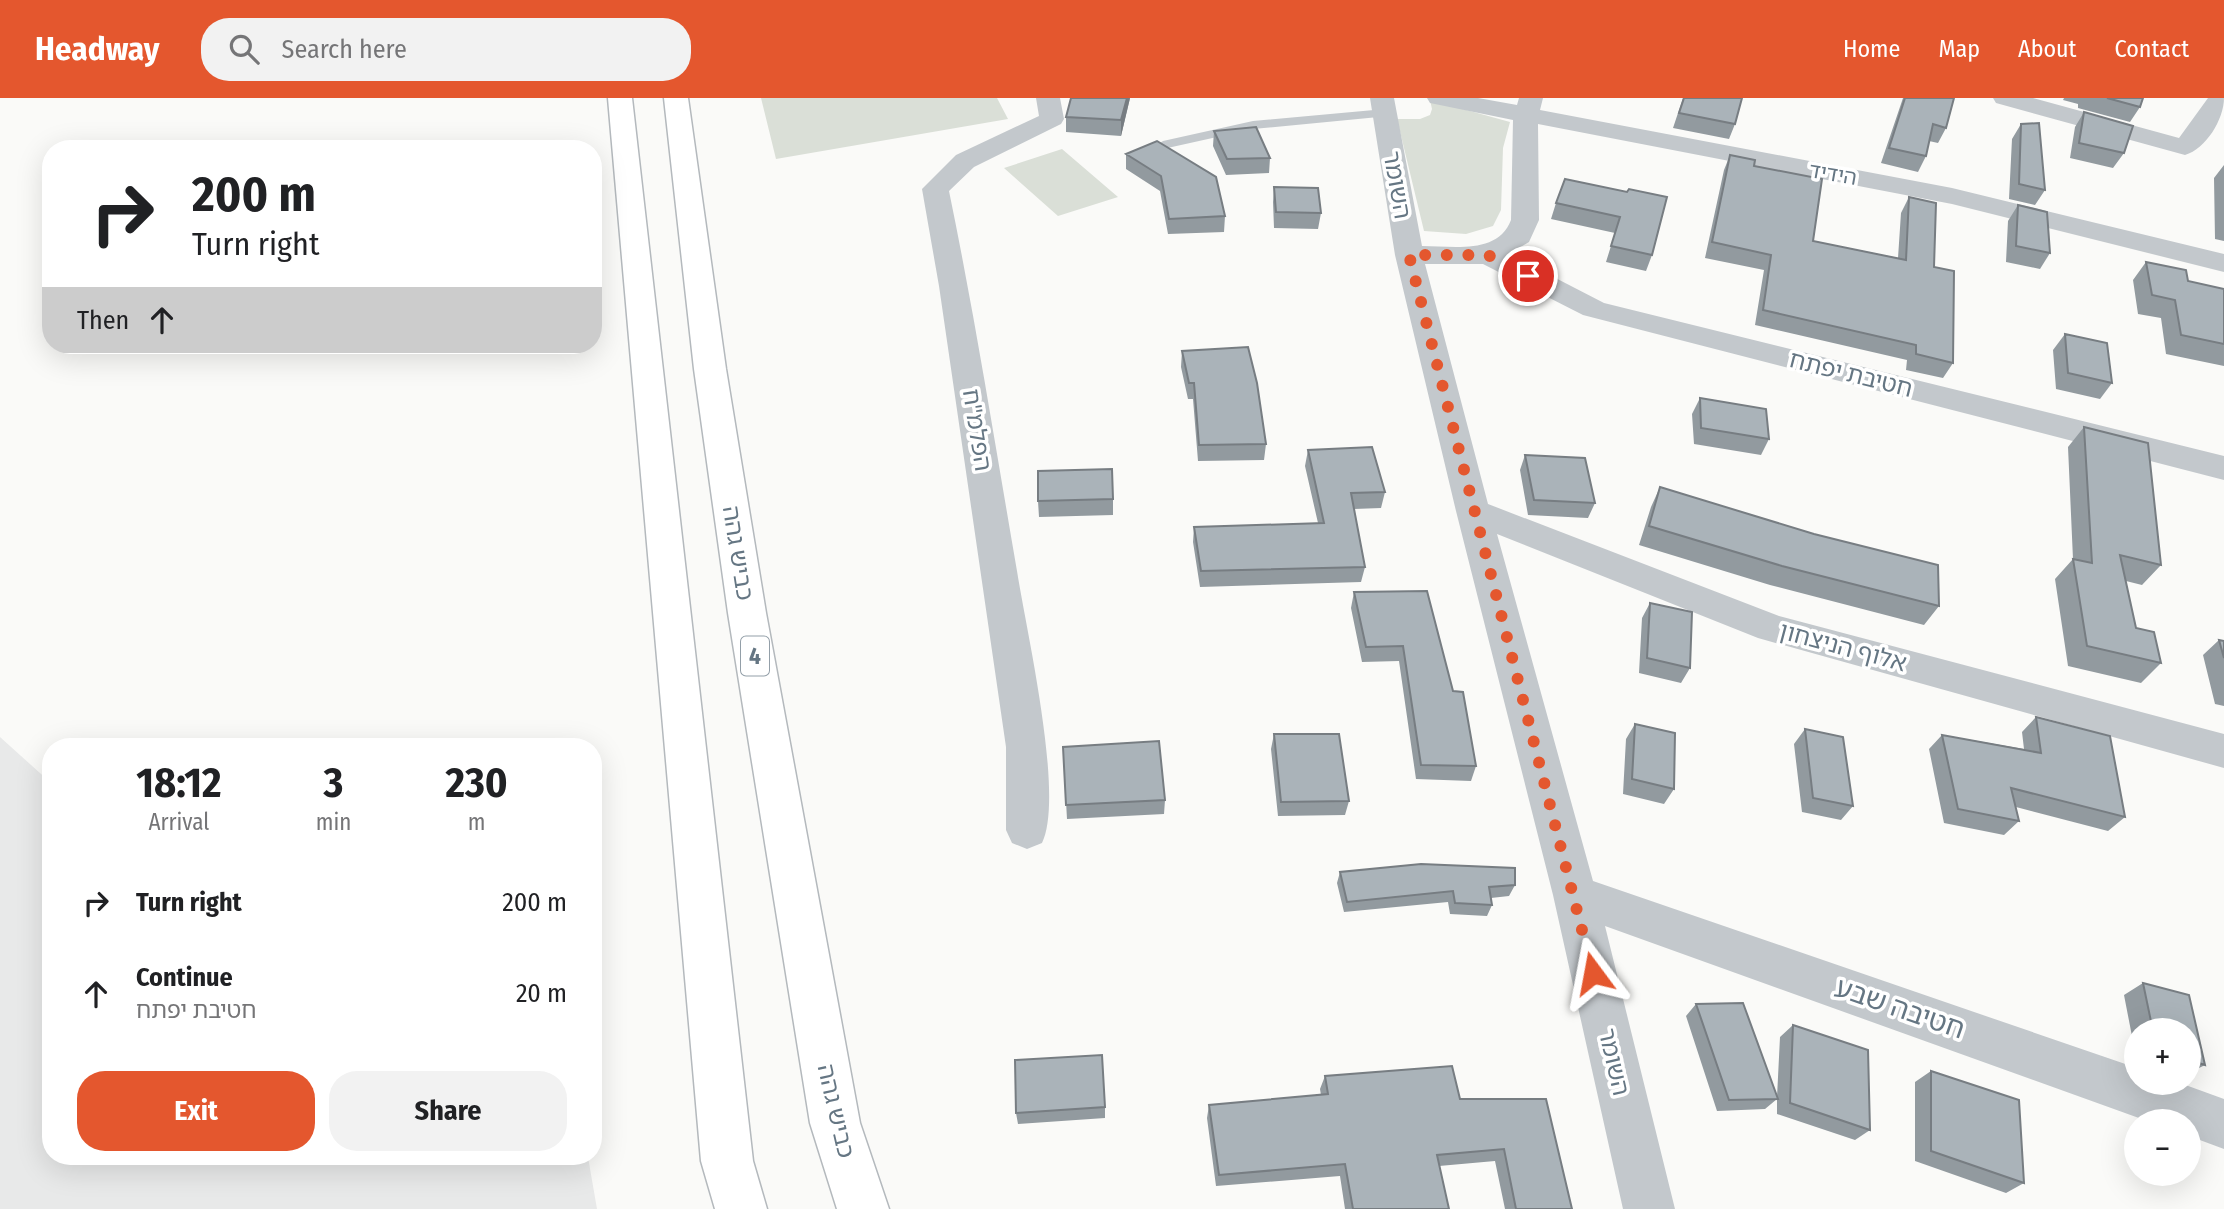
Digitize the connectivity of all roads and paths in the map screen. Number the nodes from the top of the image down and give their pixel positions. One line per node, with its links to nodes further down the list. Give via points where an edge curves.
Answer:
1 (620, 98): 19 (highway, via 727,1161)
2 (676, 98): 20 (highway, כביש גהה / 4, via 747,613 835,1123)
3 (1048, 98): 16 (street, הפלמ"ח, via 1052,119 965,161 935,189 1026,747)
4 (1438, 98): 8 (street, הידיד)
5 (2005, 98): 6 (street, via 2185,147)
6 (2220, 98)
7 (1383, 106): 9 (lane, via 1253,125); 10 (street, השומר)
8 (1529, 107): 11 (street, via 1525,220 1519,236); 12 (street, הידיד, via 1952,196)
9 (1163, 145)
10 (1409, 255): 11 (street); 14 (street, השומר)
11 (1488, 255): 13 (street, חטיבת יפתח, via 1594,309)
12 (2224, 263)
13 (2224, 468)
14 (1473, 511): 15 (street, אלוף הניצחון, via 1771,628); 17 (street, השומר)
15 (2224, 751)
16 (1027, 830)
17 (1575, 895): 18 (street, חטיבה שבע); 21 (street, השומר)
18 (2224, 1124)
19 (741, 1209)
20 (863, 1209)
21 (1649, 1209)

